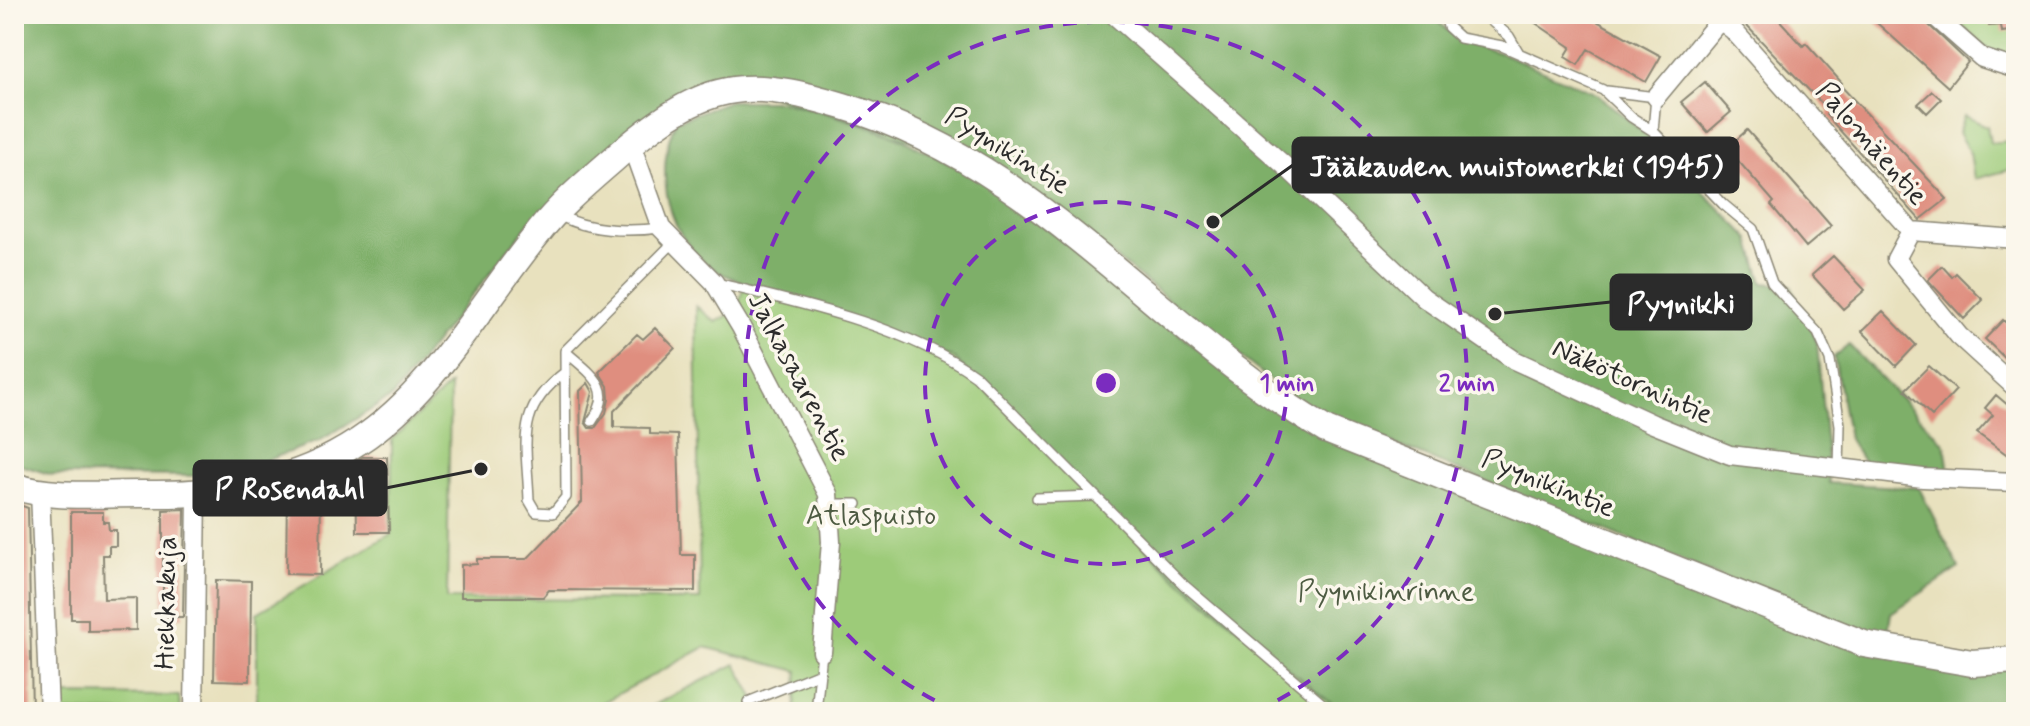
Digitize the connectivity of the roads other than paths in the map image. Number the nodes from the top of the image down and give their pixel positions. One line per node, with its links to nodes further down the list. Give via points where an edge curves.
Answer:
1 (1113, 14): 21 (street, Näkötornintie, via 1424,298 1492,348 1730,455)
2 (1445, 14): 6 (lane, via 1448,27 1460,38)
3 (1483, 14): 6 (lane, via 1509,36)
4 (1932, 14): 7 (street, via 1982,58)
5 (1720, 16): 9 (street); 13 (street, Palomäentie)
6 (1519, 53): 8 (lane)
7 (2016, 69)
8 (1603, 90): 9 (lane); 10 (lane)
9 (1656, 97): 10 (lane)
10 (1653, 131): 21 (lane, via 1753,229 1772,283 1818,333 1837,391)
11 (631, 144): 12 (street, Pyynikintie); 14 (street); 31 (street, Pyynikintie, via 673,113 716,93 742,89 808,97 904,127 966,157 1030,198 1250,381 1326,430 1864,644 1972,663)
12 (556, 213): 14 (lane, via 574,223); 25 (street, Pyynikintie, via 432,372 371,433 290,476)
13 (1911, 231): 15 (street); 19 (street, Palomäentie, via 1896,259 1959,336)
14 (667, 236): 16 (street, Jalkasaarentie); 17 (lane)
15 (2016, 239)
16 (714, 282): 26 (lane, via 904,336 958,363); 28 (street, Jalkasaarentie)
17 (565, 351): 18 (lane); 20 (lane, via 603,391 602,408)
18 (564, 373): 18 (lane, via 537,395 529,416 529,500 536,512 545,514 553,513 566,497)
19 (2016, 388)
20 (592, 421)
21 (1839, 470): 22 (street, Näkötornintie)
22 (2016, 482)
23 (14, 486): 24 (street, Pyynikintie)
24 (40, 492): 25 (street, Pyynikintie); 34 (street)
25 (197, 494): 35 (street, Hiekkakuja)
26 (1094, 496): 27 (lane); 37 (lane, via 1184,585)
27 (1037, 498)
28 (832, 504): 29 (lane); 30 (street, Jalkasaarentie)
29 (857, 504)
30 (822, 652): 32 (lane, Jalkasaarentie)
31 (2016, 660)
32 (820, 673): 33 (lane); 36 (lane, Jalkasaarentie)
33 (748, 702)
34 (49, 712)
35 (194, 712)
36 (816, 712)
37 (1332, 712)

